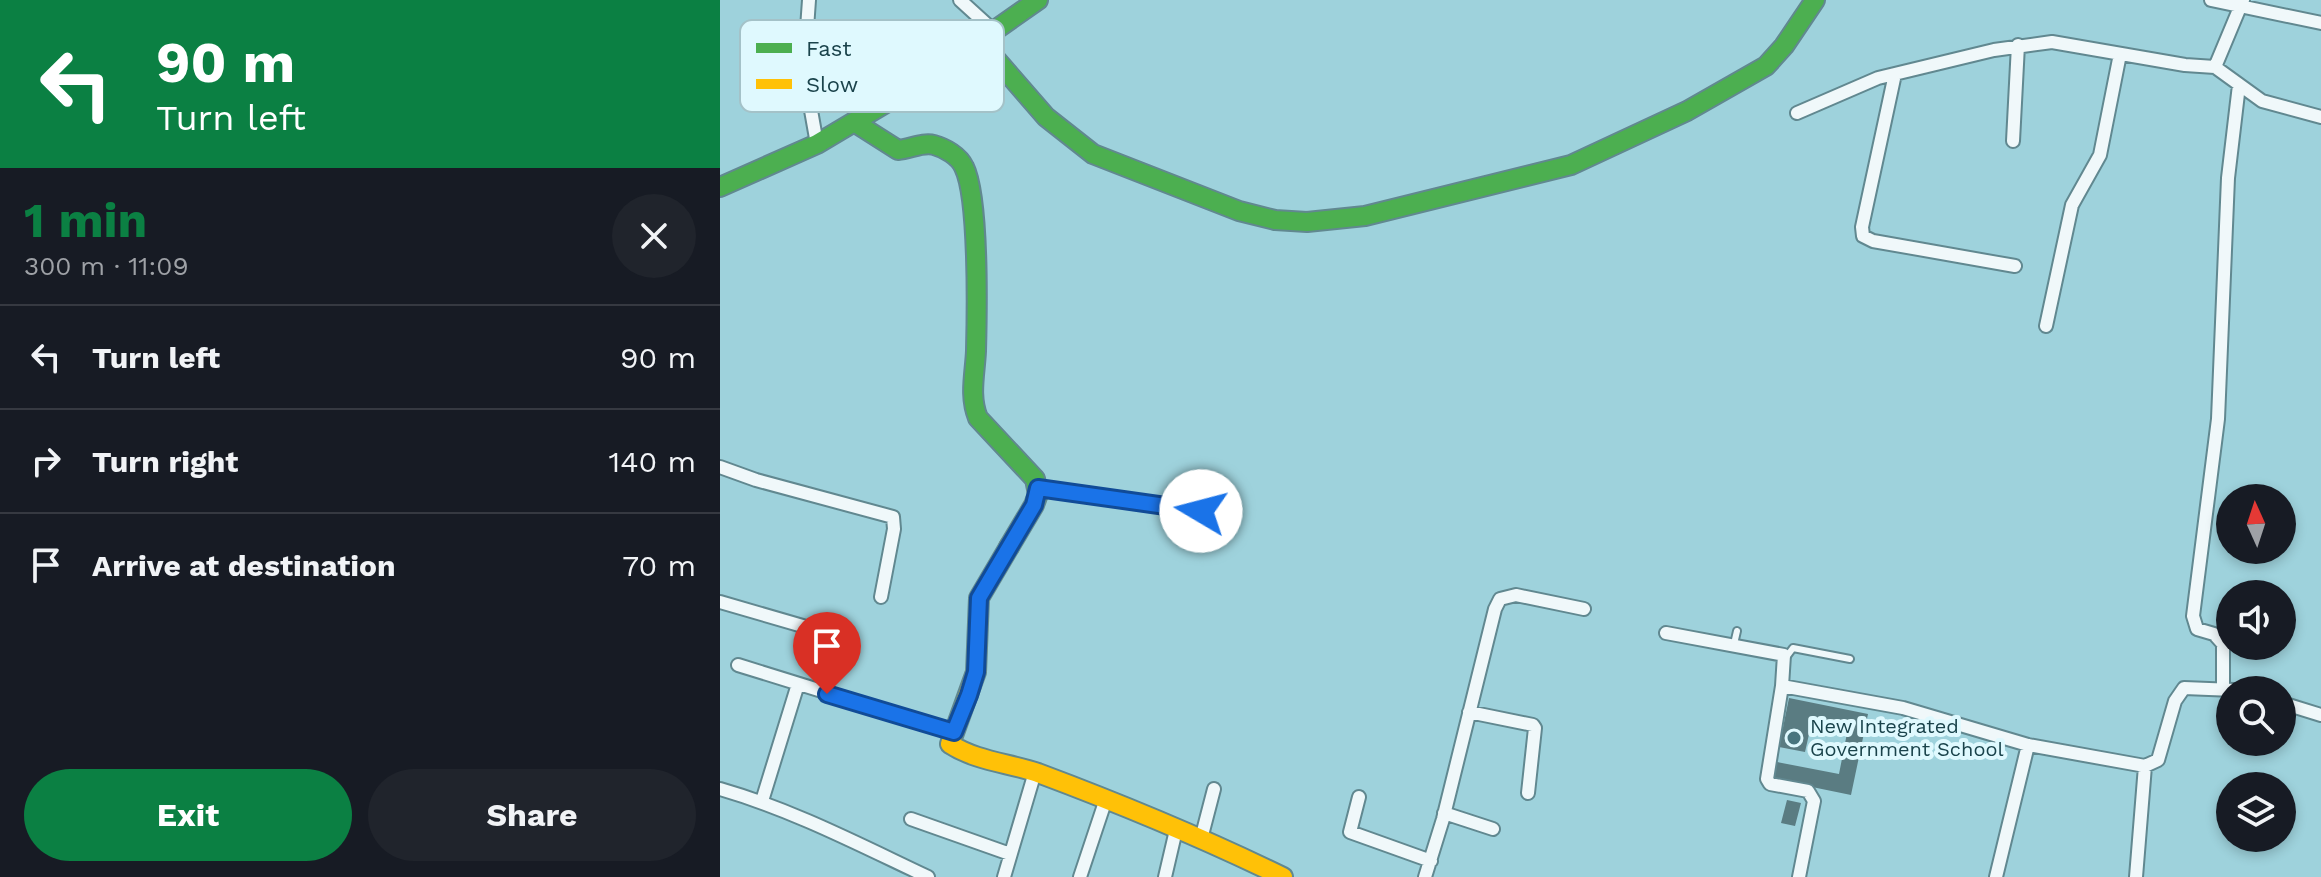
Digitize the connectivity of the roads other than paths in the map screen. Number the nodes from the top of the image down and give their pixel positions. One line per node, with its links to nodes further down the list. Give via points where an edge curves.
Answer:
1 (809, 0): 7 (street)
2 (960, 0): 8 (street)
3 (1038, 0): 10 (street)
4 (1815, 0): 13 (street, via 1766,66 1687,111 1571,165 1365,216 1307,222 1239,211 1093,154 1050,123)
5 (2211, 0): 6 (street)
6 (2243, 3): 9 (street); 14 (street)
7 (808, 20)
8 (975, 20)
9 (2321, 23)
10 (1004, 24)
11 (2018, 45): 12 (street, via 2052,42); 15 (street); 22 (street)
12 (2120, 54): 14 (street); 26 (street, via 2100,155 2072,205)
13 (1004, 59)
14 (2215, 67): 16 (street)
15 (1895, 74): 19 (street); 25 (street, via 1863,236)
16 (2239, 85): 20 (street, via 2262,101); 38 (street, via 2228,178 2218,419 2193,616 2197,629 2214,634 2223,644)
17 (811, 112): 23 (street)
18 (871, 112): 21 (street)
19 (1797, 113)
20 (2321, 117)
21 (854, 122): 23 (street); 28 (street, via 898,150 932,144 964,167 976,324 972,406)
22 (2013, 141)
23 (817, 144): 24 (street)
24 (720, 187)
25 (2015, 266)
26 (2046, 326)
27 (720, 467): 30 (street, via 893,517)
28 (1038, 488): 29 (lane); 45 (street, via 1034,505 979,598 976,672)
29 (1201, 511)
30 (881, 597)
31 (720, 602): 34 (street)
32 (1584, 609): 43 (street, via 1516,595 1500,599)
33 (1666, 633): 35 (street, via 1683,630 1736,638 1780,652)
34 (844, 638)
35 (1786, 659): 36 (lane, via 1793,648); 40 (street)
36 (1850, 659)
37 (738, 665): 39 (street)
38 (2227, 676)
39 (798, 684): 45 (street); 53 (street)
40 (1782, 686): 46 (street, via 1903,708); 68 (street, via 1767,779 1812,794)
41 (2216, 688): 47 (street, via 2191,686 2178,692 2158,760)
42 (2296, 707): 44 (street)
43 (1469, 712): 51 (street, via 1533,725); 55 (street)
44 (2321, 715)
45 (954, 732): 48 (street, via 954,748)
46 (2028, 745): 47 (street); 69 (street)
47 (2145, 766): 70 (street)
48 (1035, 772): 54 (street); 60 (street)
49 (720, 789): 53 (street)
50 (1214, 789): 59 (street)
51 (1528, 793)
52 (1359, 797): 61 (street, via 1350,832)
53 (762, 801): 62 (street)
54 (1105, 802): 58 (street); 64 (street)
55 (1444, 813): 57 (street); 61 (street)
56 (911, 819): 60 (street)
57 (1493, 829)
58 (1176, 830): 59 (street); 65 (street)
59 (1201, 839): 66 (street)
60 (1010, 854): 63 (street)
61 (1431, 861): 67 (street)
62 (928, 877)
63 (1004, 877)
64 (1080, 877)
65 (1165, 877)
66 (1283, 877)
67 (1425, 877)
68 (1799, 877)
69 (1996, 877)
70 (2136, 877)

